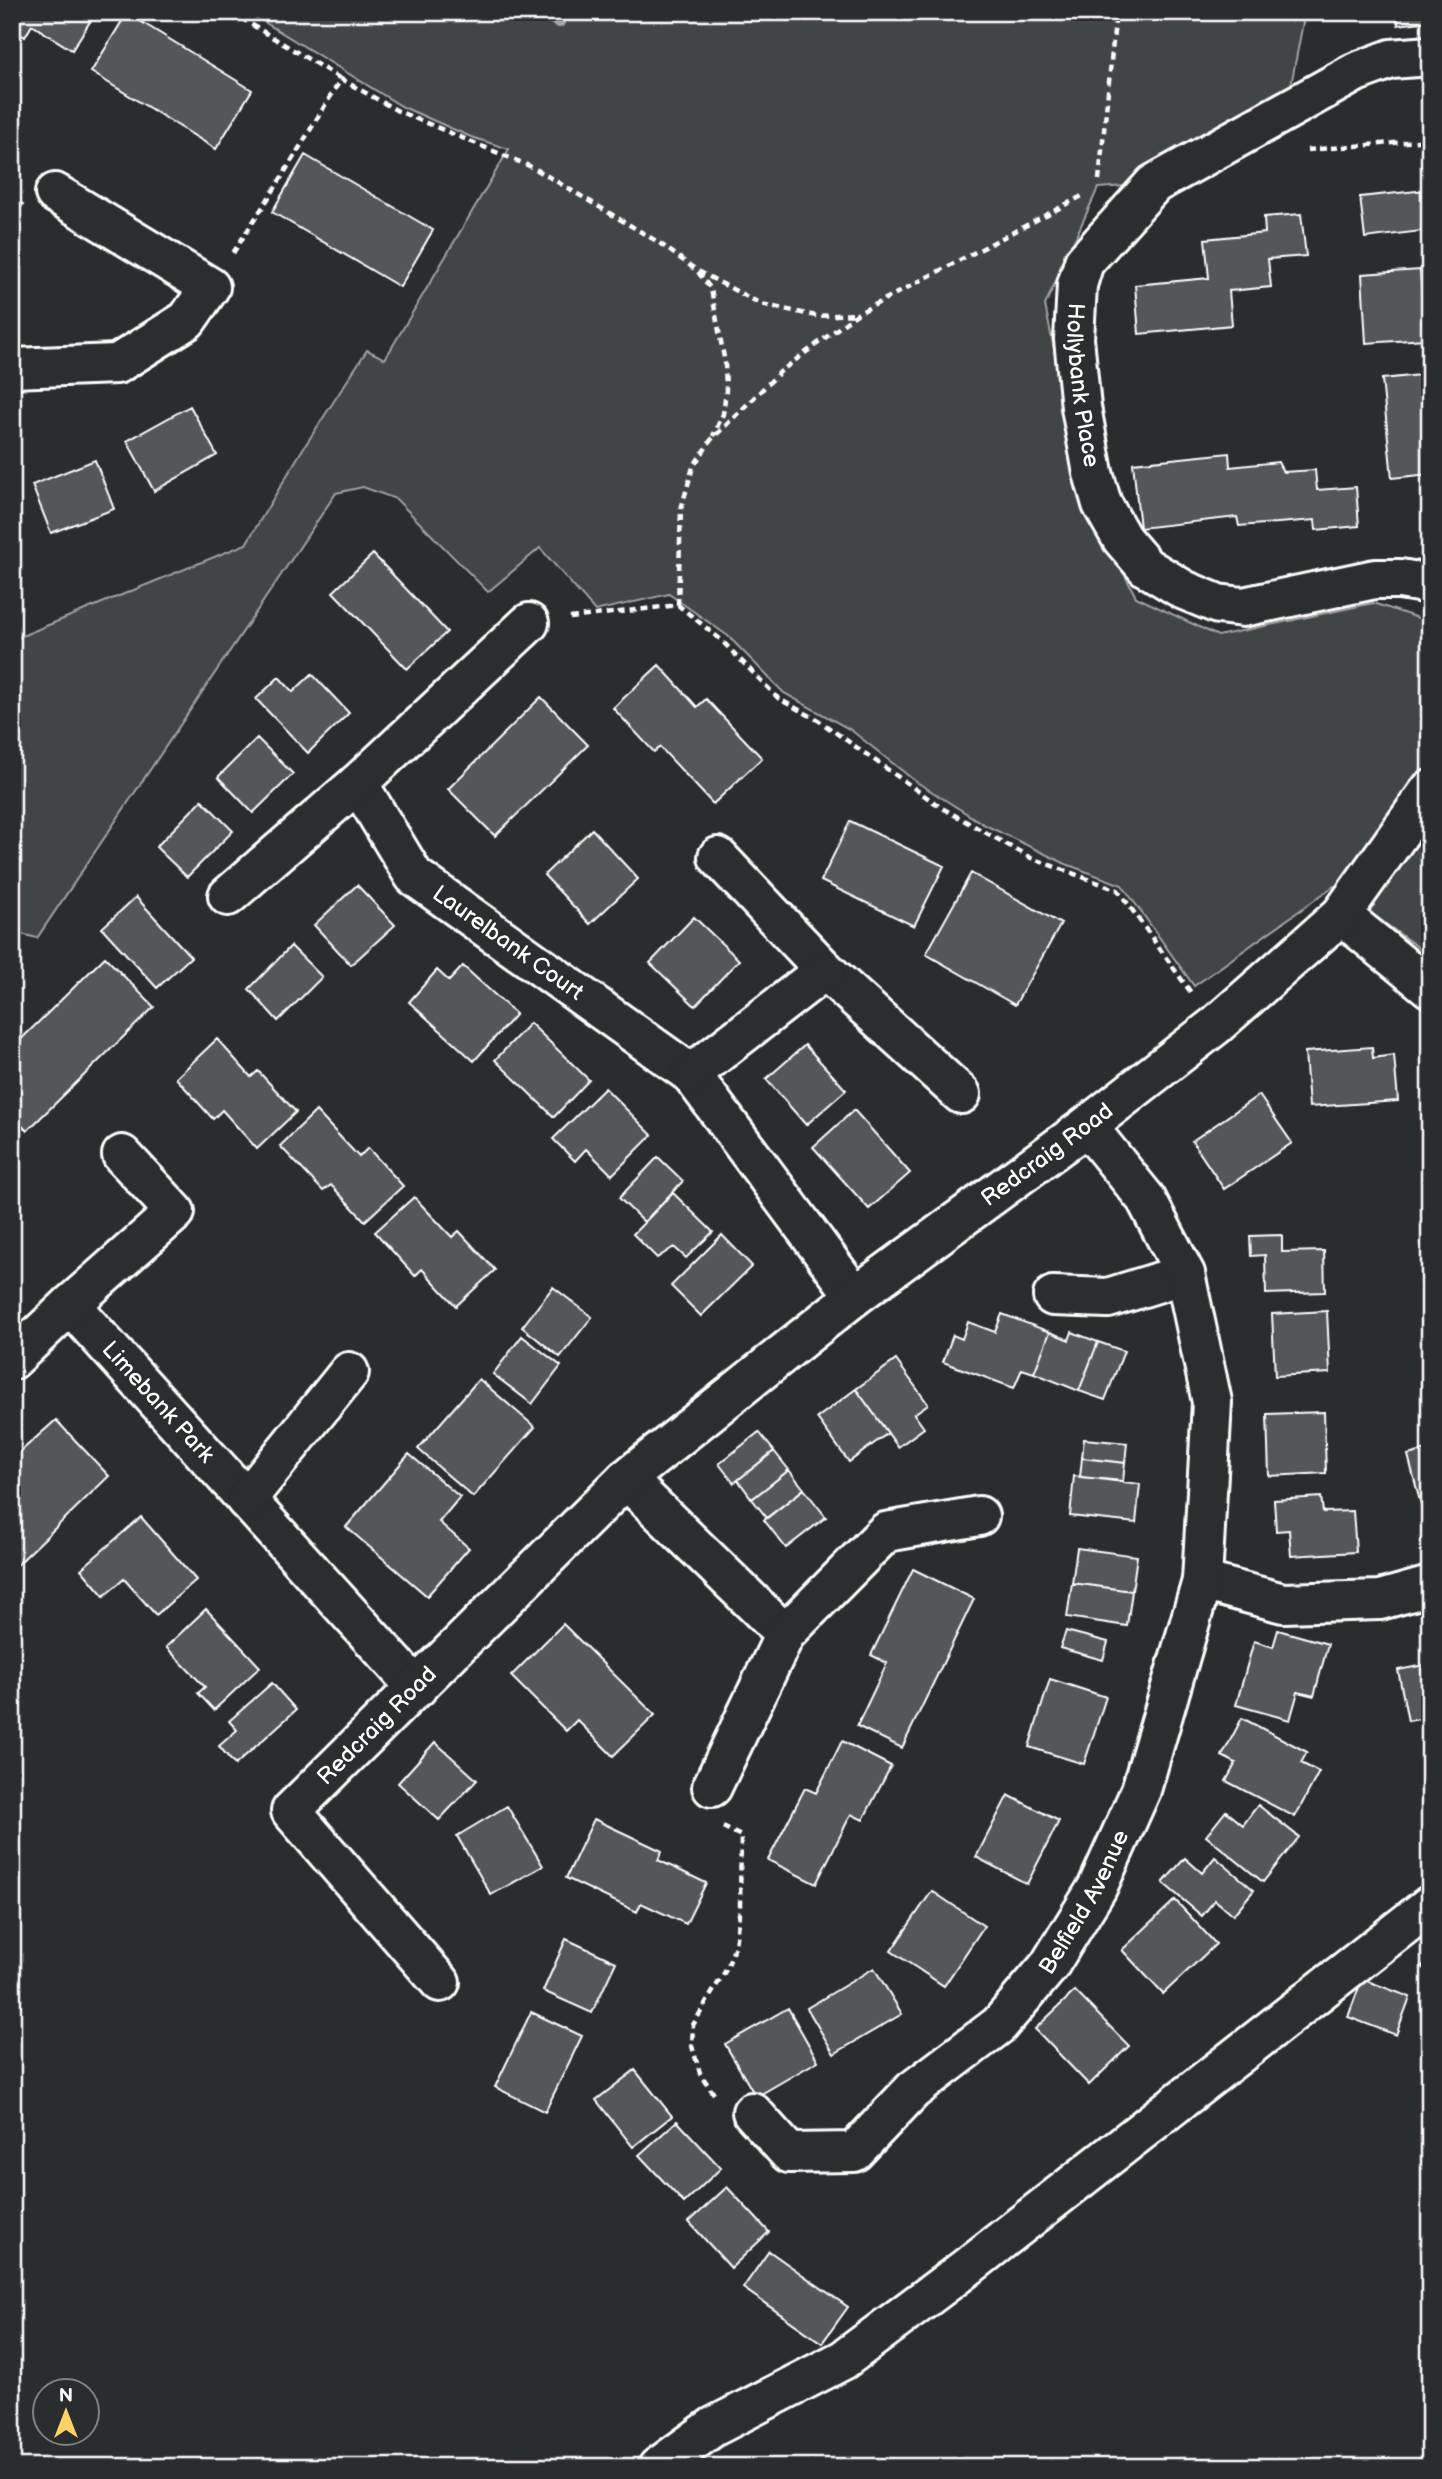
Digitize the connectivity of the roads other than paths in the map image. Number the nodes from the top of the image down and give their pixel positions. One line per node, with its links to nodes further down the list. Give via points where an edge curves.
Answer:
1 (1430, 57): 4 (street, Hollybank Place, via 1391,59 1356,72 1154,184 1084,262 1077,285 1074,339 1081,407 1102,504 1122,539 1146,567 1184,590 1218,604 1243,607 1375,579)
2 (55, 192): 3 (street, via 210,287 187,320 117,364)
3 (12, 368)
4 (1430, 584)
5 (529, 623): 6 (street)
6 (358, 783): 9 (street); 13 (street, Laurelbank Court, via 414,876)
7 (1430, 790): 10 (street, Redcraig Road)
8 (718, 857): 11 (street)
9 (228, 895)
10 (1341, 915): 12 (street); 15 (street, Redcraig Road, via 1215,1026)
11 (825, 970): 13 (street); 14 (street)
12 (1430, 988)
13 (691, 1074): 18 (street, Laurelbank Court)
14 (961, 1094)
15 (1087, 1126): 17 (street, Belfield Avenue, via 1146,1199); 18 (street, Redcraig Road)
16 (122, 1155): 20 (street, via 175,1212)
17 (1185, 1274): 19 (street, via 1108,1298); 26 (street, Belfield Avenue, via 1212,1402)
18 (855, 1296): 23 (street, Redcraig Road)
19 (1053, 1296)
20 (69, 1305): 21 (street); 24 (street, Limebank Park)
21 (12, 1360)
22 (349, 1372): 24 (street)
23 (626, 1479): 28 (street); 29 (street, Redcraig Road)
24 (246, 1500): 29 (street, Limebank Park)
25 (979, 1516): 28 (street, via 886,1532)
26 (1202, 1581): 27 (street, via 1283,1603 1380,1600); 33 (street, Belfield Avenue, via 1141,1790 1097,1888 1049,1966 999,2025 913,2090 854,2152 789,2152)
27 (1430, 1586)
28 (785, 1634): 30 (street)
29 (417, 1688): 32 (street, Redcraig Road, via 291,1811)
30 (712, 1787)
31 (1430, 1905): 34 (street, via 843,2360 713,2427)
32 (440, 1982)
33 (735, 2106)
34 (658, 2467)

